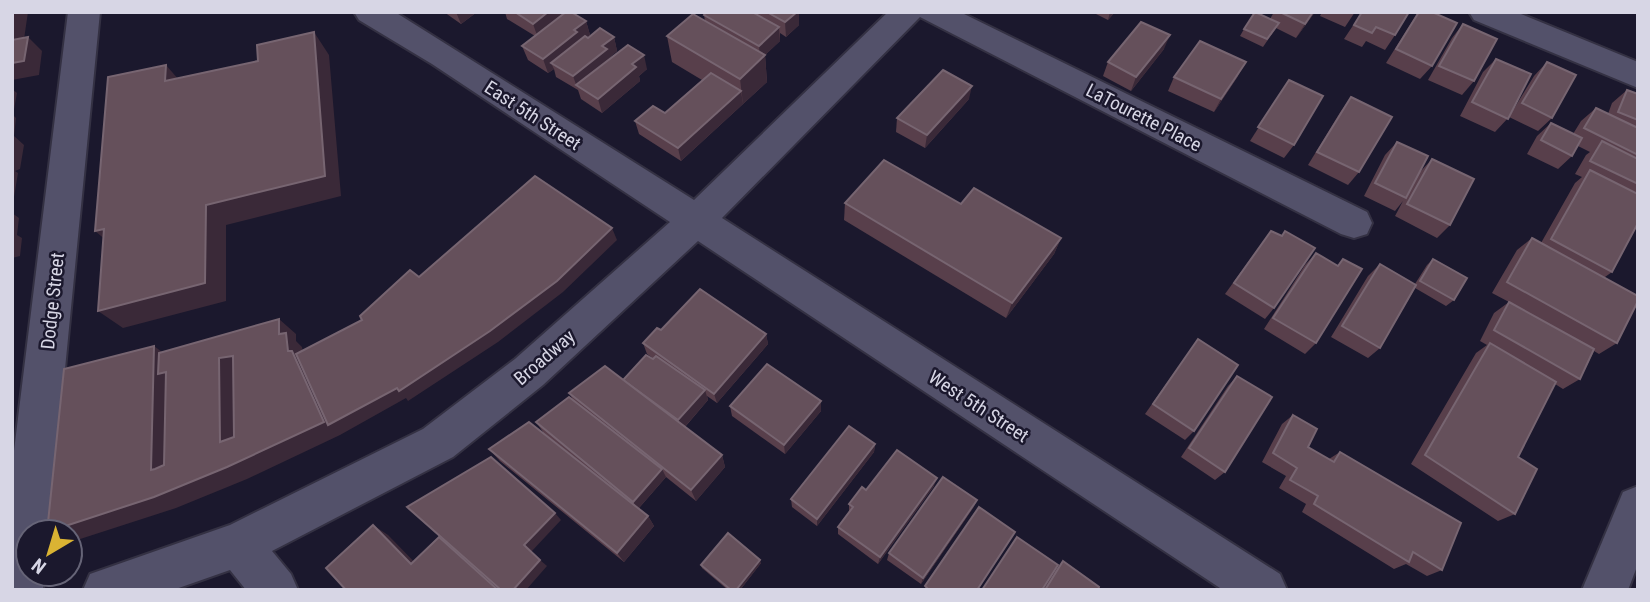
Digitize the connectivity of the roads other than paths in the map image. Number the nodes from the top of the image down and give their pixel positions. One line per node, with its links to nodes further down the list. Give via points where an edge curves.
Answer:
1 (84, 12): 11 (street, Dodge Street)
2 (370, 12): 7 (street, East 5th Street, via 443,55)
3 (907, 12): 7 (street, Broadway)
4 (933, 12): 8 (street, LaTourette Place)
5 (1485, 12): 6 (street)
6 (1633, 64)
7 (695, 222): 10 (street, Broadway, via 529,372 438,443); 14 (street, West 5th Street)
8 (1354, 223)
9 (1638, 507): 15 (street)
10 (238, 545): 12 (street, Broadway); 13 (street)
11 (20, 590)
12 (106, 590)
13 (275, 590)
14 (1264, 590)
15 (1605, 590)

